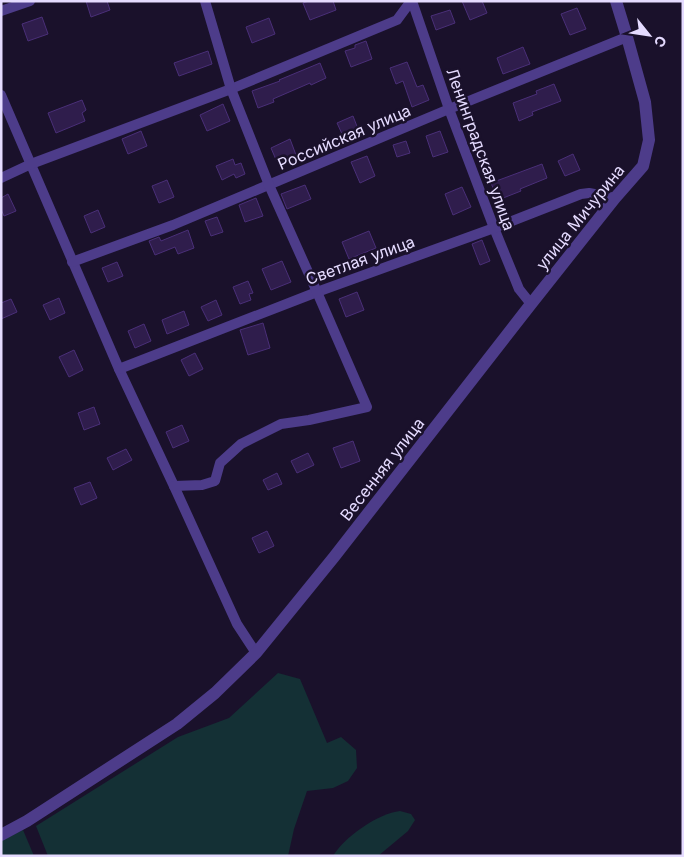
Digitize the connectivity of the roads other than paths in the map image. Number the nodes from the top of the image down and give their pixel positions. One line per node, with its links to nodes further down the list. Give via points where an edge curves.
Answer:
1 (30, 1): 5 (street)
2 (205, 1): 7 (street)
3 (411, 1): 7 (street, via 397,20); 9 (street, Ленинградская улица)
4 (616, 1): 6 (street, улица Мичурина)
5 (1, 11)
6 (627, 36): 9 (street, Российская улица); 13 (street, улица Мичурина, via 645,102 649,140 643,166)
7 (231, 89): 10 (street); 12 (street)
8 (1, 95): 10 (street)
9 (449, 109): 12 (street, Российская улица); 14 (street, Ленинградская улица)
10 (30, 164): 11 (street); 15 (street)
11 (1, 178)
12 (269, 185): 15 (street, Российская улица); 16 (street)
13 (615, 198): 14 (street, Светлая улица, via 581,194); 17 (street, улица Мичурина)
14 (494, 228): 16 (street, Светлая улица); 17 (street, Ленинградская улица, via 519,288)
15 (72, 262): 18 (street)
16 (317, 292): 18 (street, Светлая улица); 19 (street, via 367,407 281,424 241,444 220,463 215,481)
17 (531, 304): 20 (street, Весенняя улица)
18 (119, 369): 19 (street)
19 (174, 486): 20 (street, via 237,624)
20 (256, 653): 21 (street, Весенняя улица, via 177,724)
21 (1, 835)

